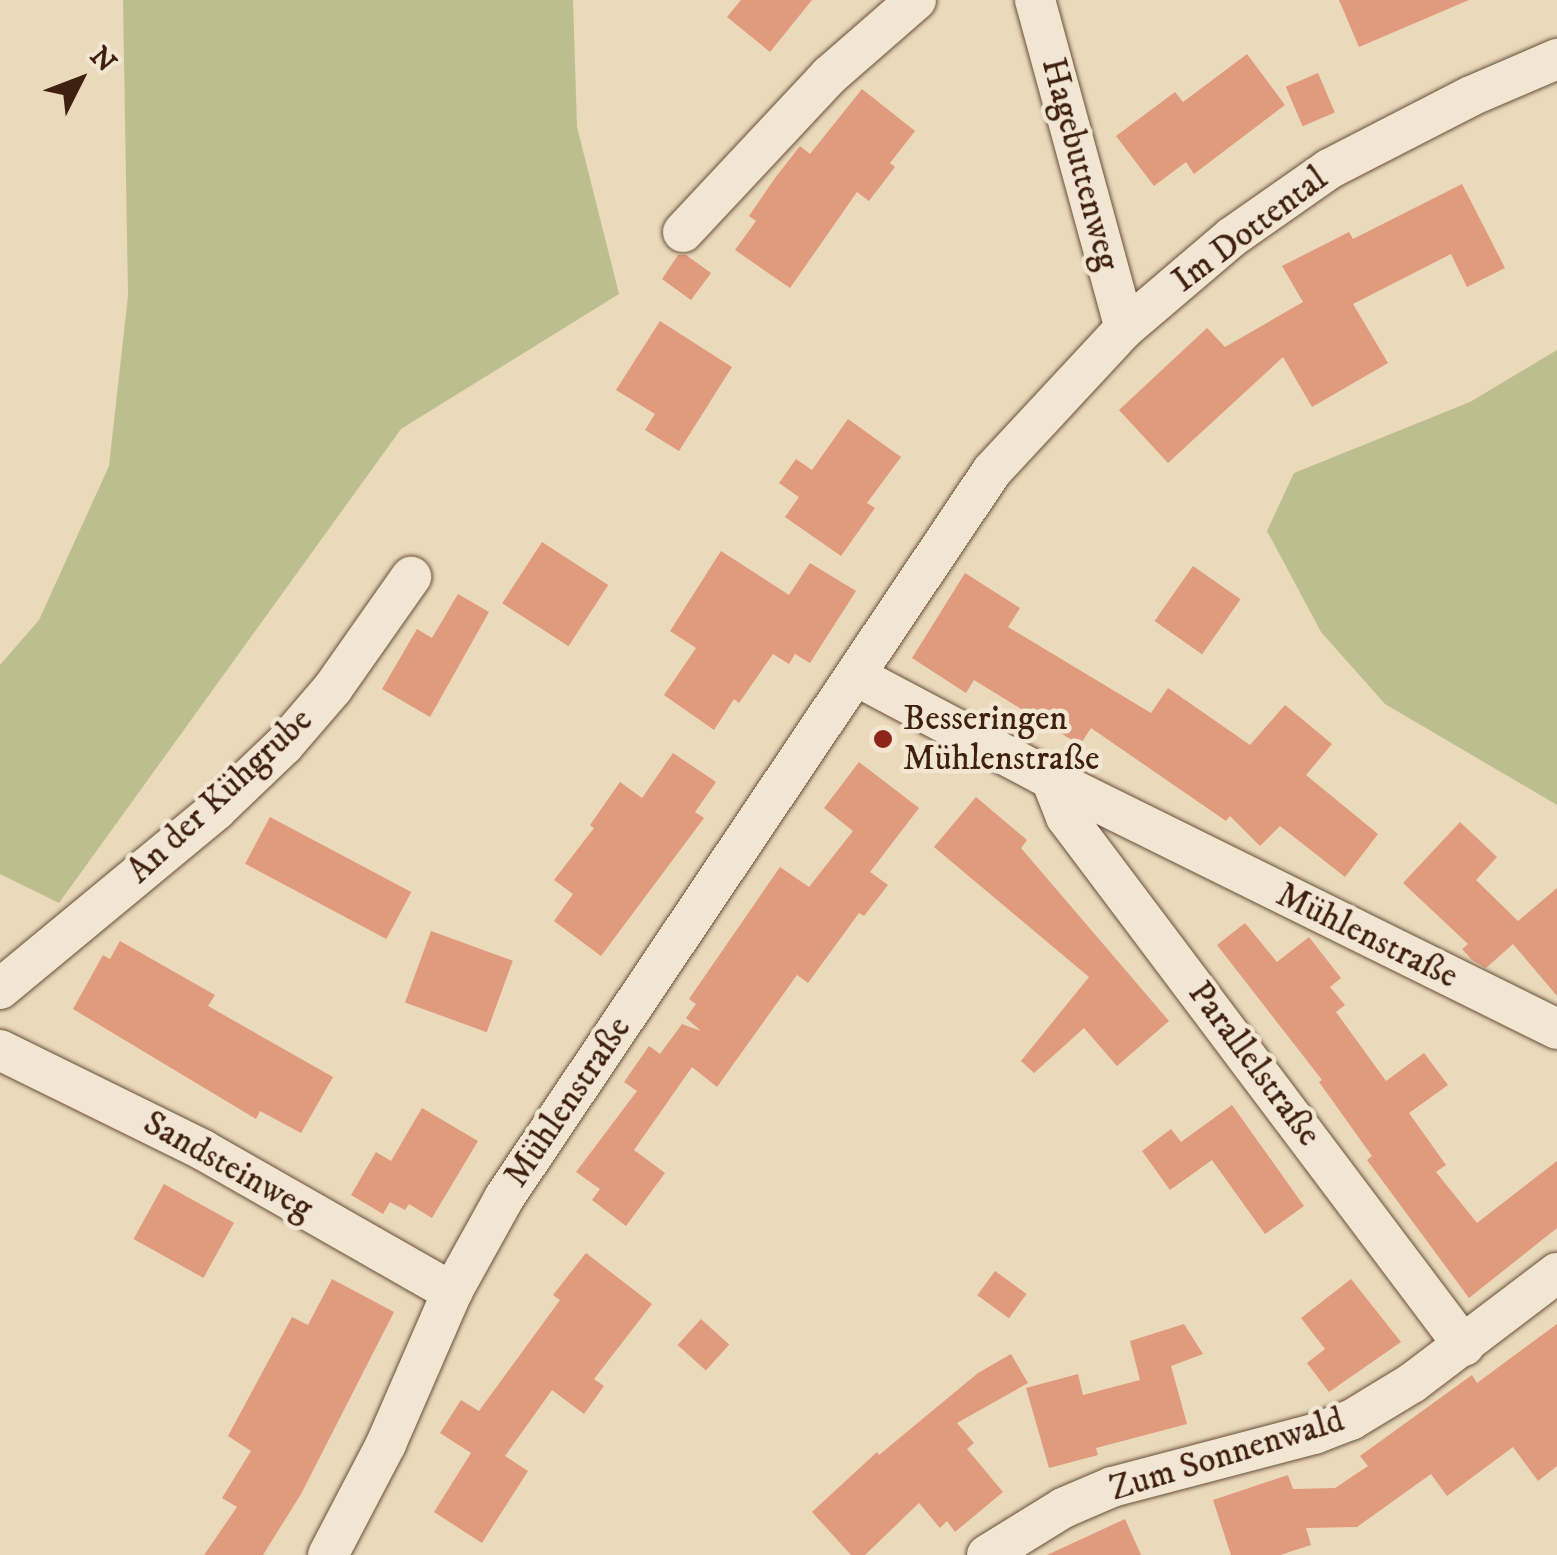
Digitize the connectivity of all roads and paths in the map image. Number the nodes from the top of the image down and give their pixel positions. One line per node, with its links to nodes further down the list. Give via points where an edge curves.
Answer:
1 (916, 0): 4 (street, via 830,75)
2 (1035, 0): 5 (street, Hagebuttenweg)
3 (1557, 59): 5 (street, Im Dottental, via 1329,169 1232,237)
4 (683, 232)
5 (1126, 328): 6 (street, Im Dottental)
6 (992, 470): 8 (street, Mühlenstraße)
7 (410, 577): 10 (street, An der Kühgrube, via 284,745)
8 (858, 676): 9 (street, Mühlenstraße); 14 (street, Mühlenstraße, via 567,1101)
9 (1051, 779): 11 (street, Mühlenstraße); 15 (street, Parallelstraße, via 1066,817)
10 (0, 989)
11 (1557, 1030)
12 (0, 1050): 14 (street, Sandsteinweg, via 203,1150)
13 (1557, 1273): 15 (street, Zum Sonnenwald)
14 (452, 1292): 16 (street, Mühlenstraße, via 386,1444)
15 (1464, 1346): 17 (street, Zum Sonnenwald, via 1351,1420 1112,1488 1063,1508)
16 (328, 1555)
17 (987, 1555)

